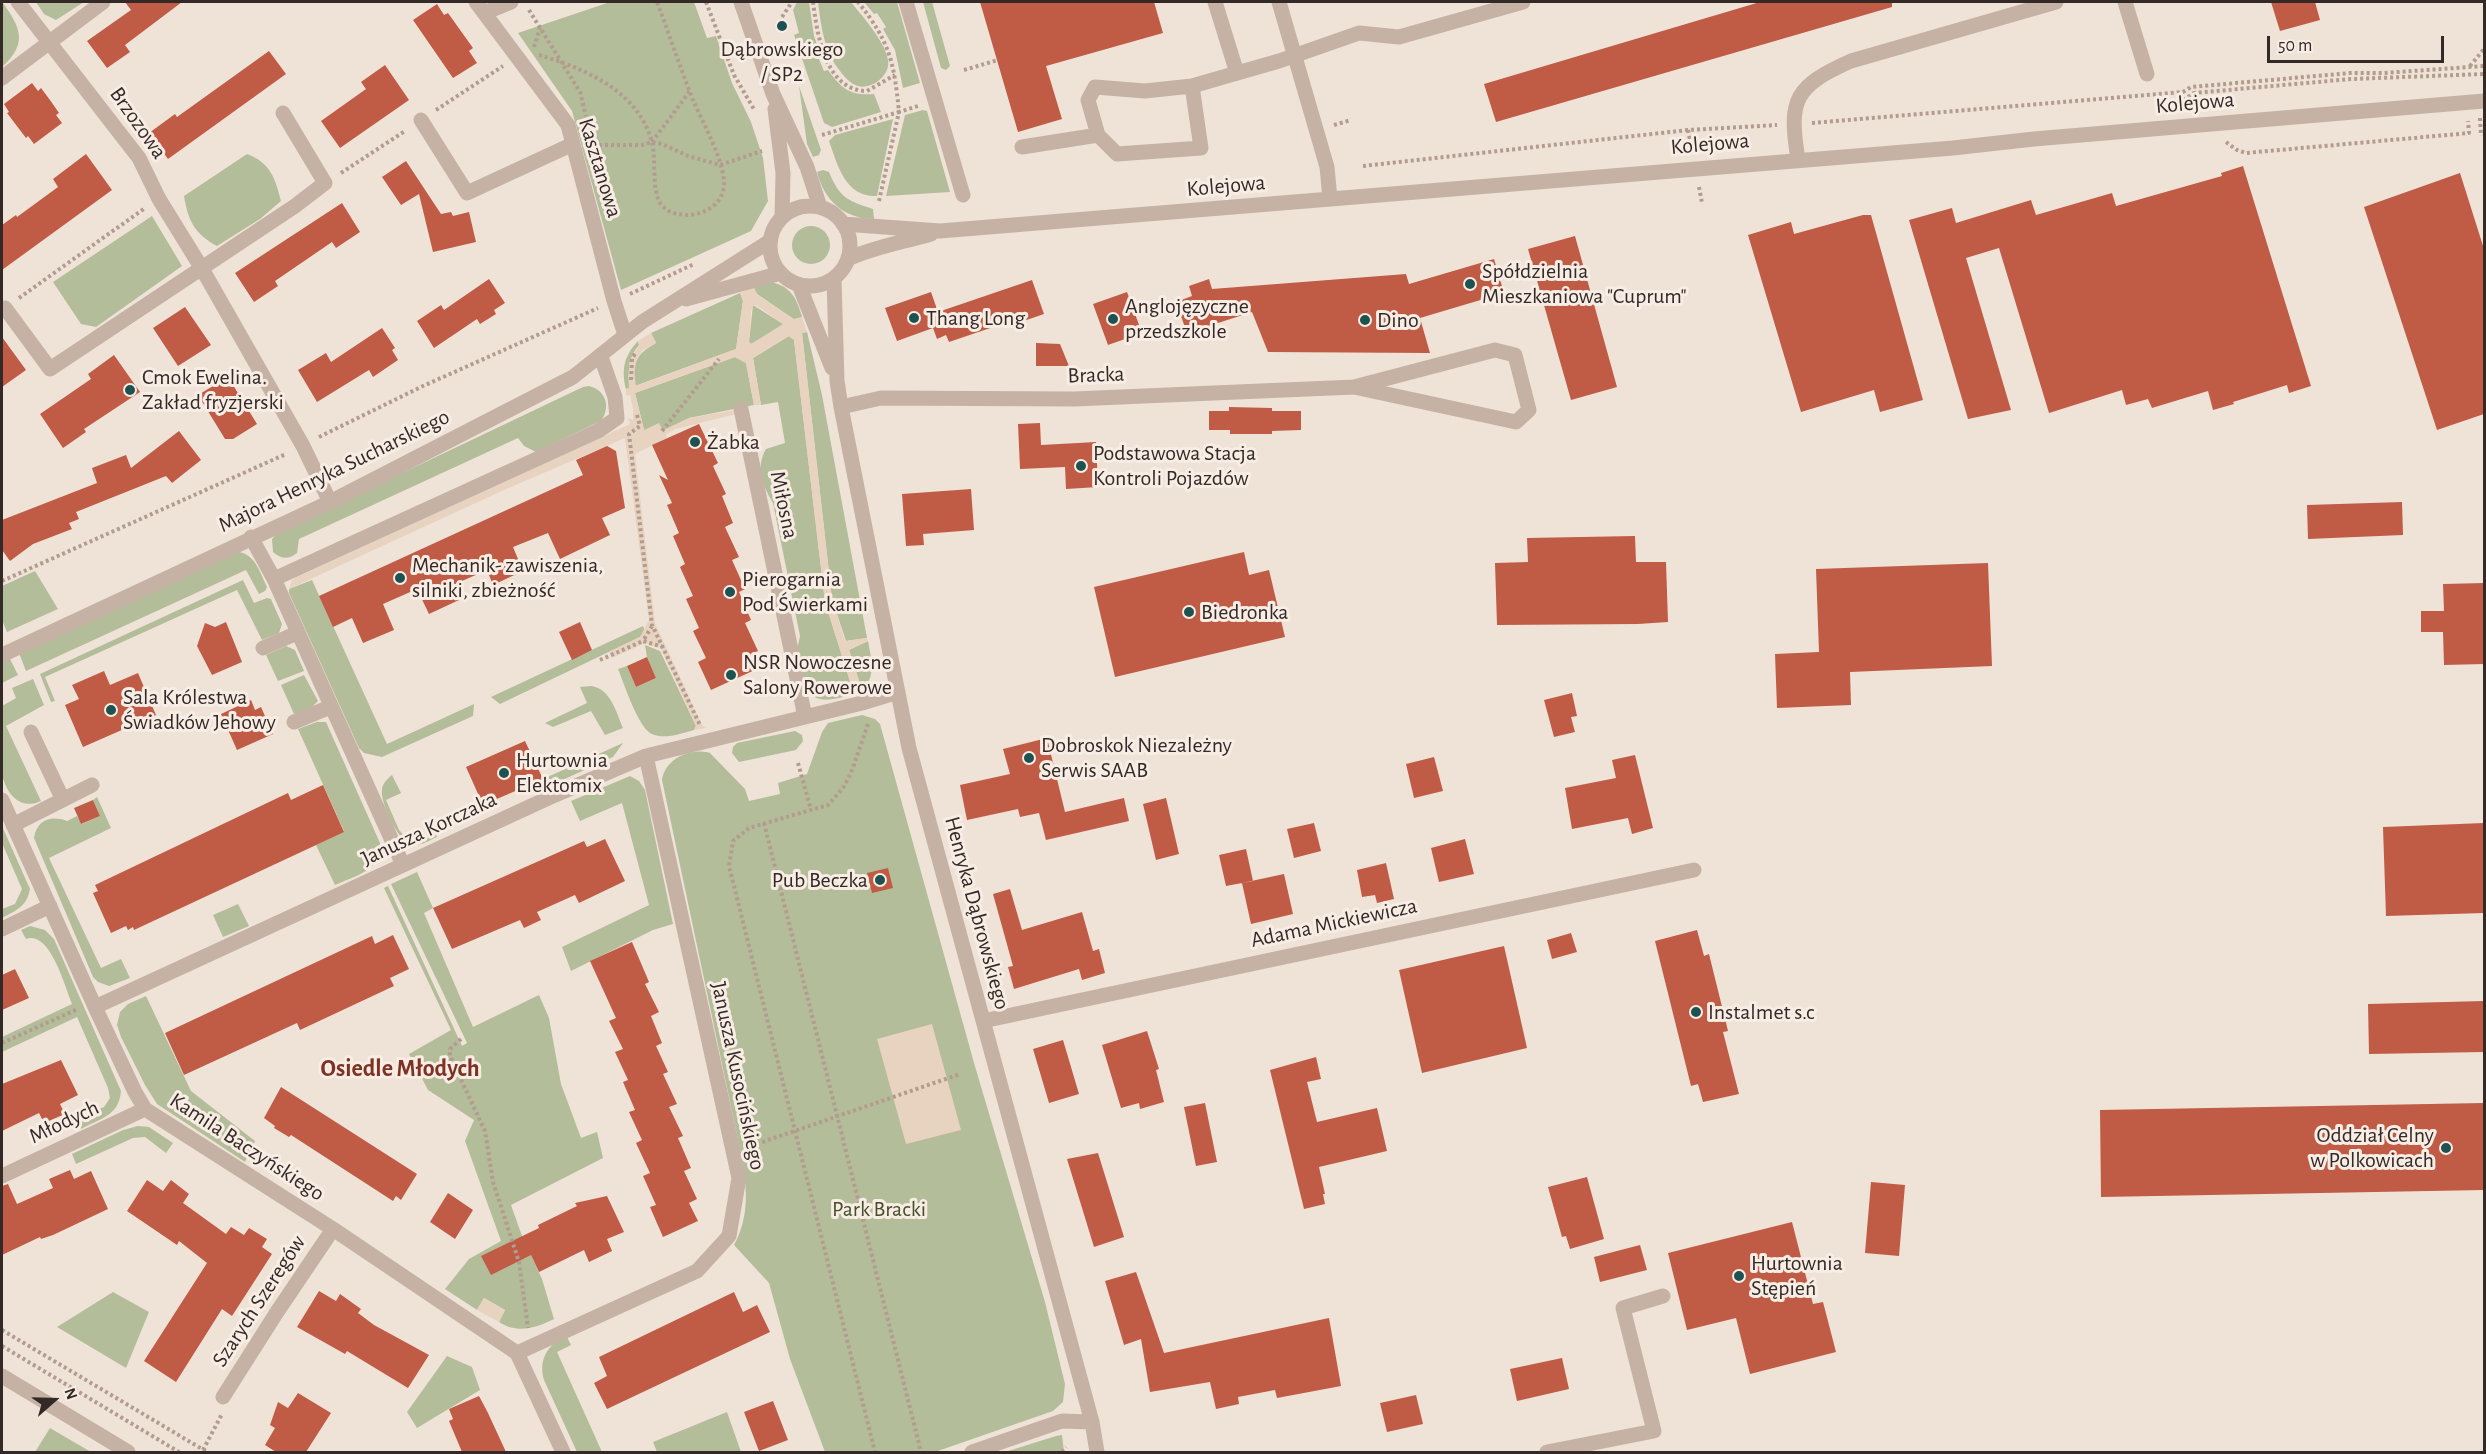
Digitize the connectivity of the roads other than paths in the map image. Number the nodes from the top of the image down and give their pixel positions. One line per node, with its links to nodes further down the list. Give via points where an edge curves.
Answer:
1 (18, 2): 12 (street, Brzozowa)
2 (104, 2): 12 (street)
3 (511, 2): 11 (street)
4 (741, 2): 18 (street)
5 (906, 2): 26 (street)
6 (1215, 2): 14 (street)
7 (1279, 2): 13 (street)
8 (1523, 2): 13 (street, via 1399,37 1359,33)
9 (2056, 2): 25 (street, via 1851,61 1820,75 1803,91 1795,107 1792,124)
10 (2125, 2): 15 (street)
11 (480, 7): 23 (street, Kasztanowa, via 568,125)
12 (50, 41): 16 (street); 34 (street, Brzozowa, via 140,158 159,199)
13 (1294, 55): 14 (street); 27 (street, via 1328,167)
14 (1237, 73): 17 (street)
15 (2147, 74)
16 (2, 78)
17 (1192, 86): 22 (street, via 1146,91 1095,87 1089,100); 22 (street, via 1201,148 1117,154)
18 (773, 94): 28 (street, via 807,167); 29 (street, via 783,173)
19 (2484, 101): 25 (street, Kolejowa)
20 (283, 113): 34 (street, via 325,183)
21 (421, 120): 23 (street, via 467,193)
22 (1098, 135): 24 (street)
23 (573, 144): 40 (street, Kasztanowa)
24 (1022, 147)
25 (1798, 159): 27 (street, Kolejowa)
26 (963, 195)
27 (1330, 199): 31 (street, Kolejowa)
28 (820, 207): 29 (street, via 806,206); 30 (street)
29 (782, 217): 32 (street)
30 (843, 224): 31 (street, Kolejowa); 33 (street, via 849,235)
31 (940, 231): 33 (street, Kolejowa)
32 (770, 241): 35 (street, via 774,264); 38 (street, Majora Henryka Sucharskiego)
33 (848, 259): 36 (street)
34 (201, 267): 39 (street, via 50,369); 46 (street, Brzozowa, via 303,446)
35 (781, 273): 37 (street); 38 (street, Majora Henryka Sucharskiego)
36 (834, 278): 37 (street, via 824,284); 42 (street, Henryka Dąbrowskiego)
37 (799, 285): 42 (street, Henryka Dąbrowskiego)
38 (671, 303): 40 (street, Majora Henryka Sucharskiego)
39 (4, 308)
40 (625, 335): 41 (street, Majora Henryka Sucharskiego)
41 (601, 357): 46 (street, Majora Henryka Sucharskiego, via 573,377); 48 (street, via 615,397 617,418 598,432)
42 (837, 381): 44 (street, Henryka Dąbrowskiego)
43 (1354, 387): 43 (street, via 1516,422 1529,410 1515,355 1495,350); 44 (street, Bracka, via 1074,399 881,398)
44 (840, 407): 52 (street, Henryka Dąbrowskiego)
45 (741, 409): 54 (street, Miłosna)
46 (330, 502): 47 (street, Majora Henryka Sucharskiego)
47 (251, 537): 48 (street); 51 (street, Majora Henryka Sucharskiego)
48 (274, 579): 49 (street)
49 (297, 633): 50 (street); 53 (street)
50 (263, 648)
51 (2, 655)
52 (898, 692): 54 (street, Janusza Korczaka); 67 (street, Henryka Dąbrowskiego, via 909,748)
53 (330, 707): 55 (street); 62 (street)
54 (805, 717): 57 (street, Janusza Korczaka)
55 (294, 722)
56 (31, 732): 60 (street)
57 (646, 756): 62 (street, Janusza Korczaka); 72 (street, Janusza Kusocińskiego, via 739,1178 729,1236 698,1271)
58 (92, 785): 60 (street)
59 (2, 800): 61 (street, Kamila Baczyńskiego)
60 (63, 800): 61 (street)
61 (13, 825): 64 (street, Kamila Baczyńskiego)
62 (403, 865): 66 (street, Janusza Korczaka)
63 (1694, 870): 67 (street, Adama Mickiewicza)
64 (50, 906): 65 (street); 66 (street, Kamila Baczyńskiego)
65 (2, 929)
66 (93, 1005): 68 (street, Kamila Baczyńskiego)
67 (983, 1021): 75 (street, Henryka Dąbrowskiego)
68 (145, 1109): 69 (street, Młodych); 70 (street, Kamila Baczyńskiego)
69 (2, 1176)
70 (333, 1229): 72 (street, Kamila Baczyńskiego); 74 (street, Szarych Szeregów)
71 (1663, 1296): 80 (street, via 1623,1308 1654,1431)
72 (524, 1350): 77 (street)
73 (2, 1376): 76 (street)
74 (224, 1397)
75 (1092, 1422): 78 (street, via 1062,1421); 79 (street, Henryka Dąbrowskiego)
76 (129, 1452)
77 (563, 1452)
78 (972, 1452)
79 (1097, 1452)
80 (1547, 1452)

